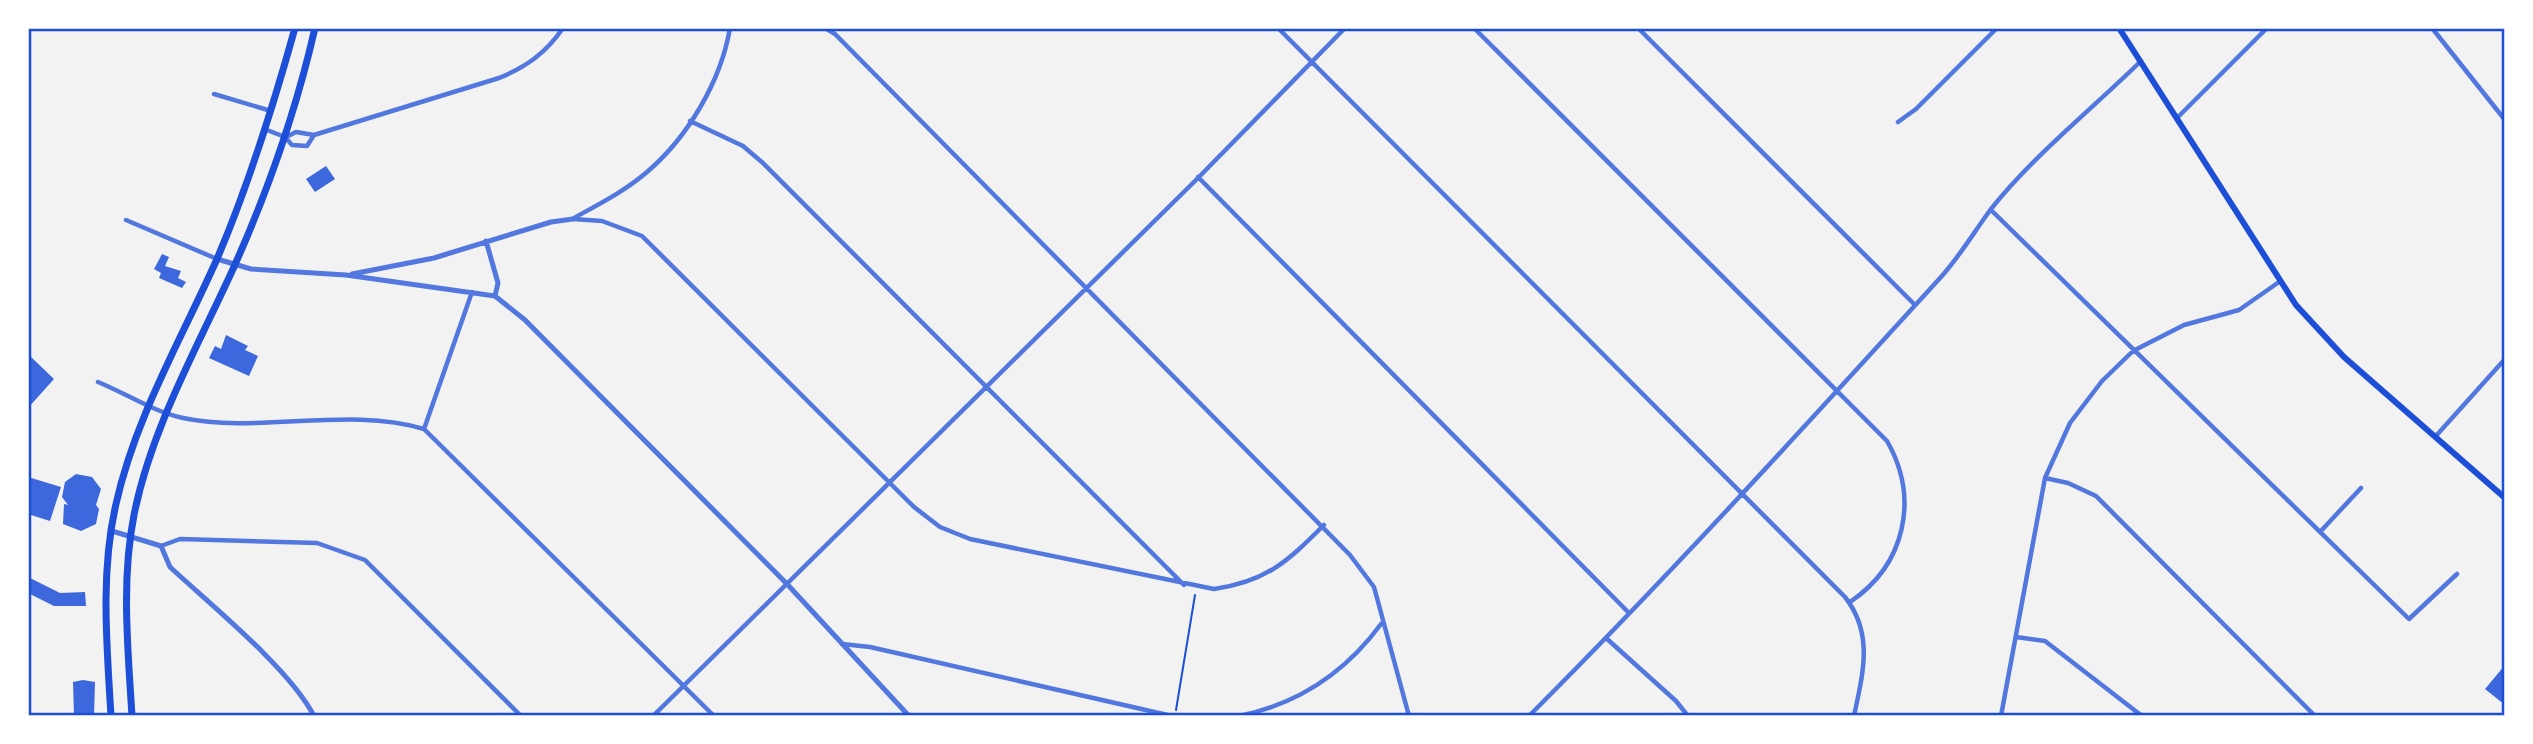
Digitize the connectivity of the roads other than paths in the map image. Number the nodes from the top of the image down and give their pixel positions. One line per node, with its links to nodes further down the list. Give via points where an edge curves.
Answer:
1 (295, 28): 17 (main road)
2 (315, 28): 24 (main road)
3 (563, 28): 23 (street, via 542,54 520,69)
4 (730, 28): 20 (street, via 715,77)
5 (825, 28): 34 (street)
6 (1278, 28): 15 (street)
7 (1345, 28): 15 (street)
8 (1474, 28): 42 (street)
9 (1638, 28): 37 (street)
10 (1997, 28): 21 (street)
11 (2119, 28): 14 (main road)
12 (2267, 28): 18 (street)
13 (2432, 28): 19 (street)
14 (2141, 61): 18 (main road); 26 (street)
15 (1312, 62): 25 (street); 50 (street)
16 (214, 94): 17 (street)
17 (271, 111): 22 (main road)
18 (2176, 119): 33 (main road)
19 (2505, 120)
20 (690, 121): 27 (street, via 648,172); 41 (street, via 743,146 763,163)
21 (1898, 122)
22 (267, 130): 24 (street); 30 (main road)
23 (314, 135): 24 (street, via 296,132); 24 (street, via 307,146 292,145)
24 (285, 137): 31 (main road)
25 (1198, 177): 34 (street); 61 (street)
26 (1991, 210): 37 (street, via 1958,258); 38 (street)
27 (573, 219): 29 (street); 48 (street, via 602,221 642,236)
28 (126, 220): 30 (street)
29 (486, 241): 32 (street, via 434,258); 36 (street, via 498,283)
30 (217, 259): 31 (street); 43 (main road)
31 (235, 264): 32 (street); 44 (main road)
32 (346, 275): 35 (street)
33 (2278, 282): 38 (street, via 2239,310 2184,326); 46 (main road, via 2344,357)
34 (1087, 286): 41 (street); 52 (street)
35 (472, 292): 36 (street); 45 (street)
36 (495, 296): 58 (street, via 525,320)
37 (1915, 305): 42 (street)
38 (2133, 351): 47 (street, via 2084,402); 54 (street)
39 (2505, 359): 46 (street)
40 (98, 382): 43 (street)
41 (985, 387): 48 (street); 59 (street)
42 (1836, 391): 50 (street); 60 (street, via 1887,440 1905,491 1905,517 1893,555 1870,586)
43 (149, 404): 44 (street); 53 (main road, via 126,465)
44 (168, 412): 45 (street, via 183,418 244,421 397,421); 55 (main road, via 142,479)
45 (424, 429): 66 (street)
46 (2435, 437): 51 (main road)
47 (2045, 478): 63 (street); 82 (street, via 2096,496)
48 (888, 483): 58 (street); 59 (street, via 940,527 970,539)
49 (2361, 488): 54 (street)
50 (1743, 491): 60 (street); 61 (street)
51 (2505, 498)
52 (1324, 525): 59 (street, via 1283,565 1243,585 1214,589); 62 (street, via 1374,587)
53 (112, 531): 55 (street); 67 (main road, via 106,635)
54 (2320, 531): 57 (street, via 2409,619)
55 (131, 536): 56 (street); 68 (main road, via 128,633)
56 (161, 546): 69 (street, via 170,567 284,675); 70 (street, via 180,539 317,543 365,560)
57 (2456, 574)
58 (787, 584): 65 (street); 66 (street)
59 (1185, 585)
60 (1850, 603): 79 (street, via 1865,640)
61 (1629, 613): 64 (street)
62 (1381, 623): 75 (street, via 1350,661 1322,683 1282,704); 76 (street, via 1398,665)
63 (2016, 637): 80 (street); 81 (street, via 2045,641)
64 (1606, 638): 77 (street); 78 (street)
65 (839, 643): 73 (street); 74 (street)
66 (684, 686): 71 (street); 72 (street)
67 (111, 716)
68 (132, 716)
69 (314, 716)
70 (521, 716)
71 (653, 716)
72 (714, 716)
73 (909, 716)
74 (1173, 716)
75 (1239, 716)
76 (1409, 716)
77 (1529, 716)
78 (1688, 716)
79 (1854, 716)
80 (2001, 716)
81 (2142, 716)
82 (2315, 716)

